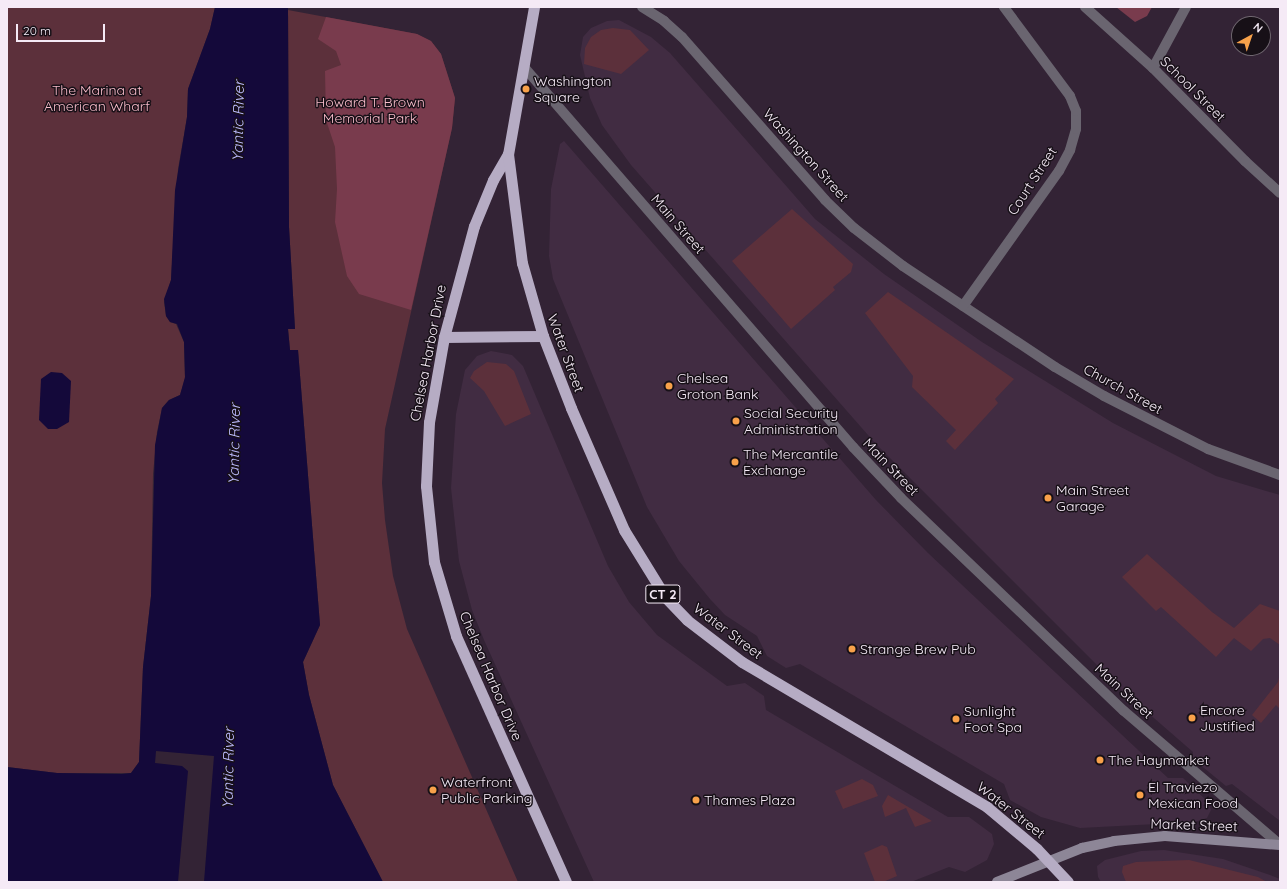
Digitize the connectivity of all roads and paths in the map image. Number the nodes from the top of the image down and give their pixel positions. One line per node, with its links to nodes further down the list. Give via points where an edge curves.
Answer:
1 (534, 7): 6 (highway, Chelsea Harbor Drive / CT 2)
2 (642, 7): 10 (street, Washington Street, via 682,37 826,200 854,228 904,266)
3 (1004, 7): 10 (street, Court Street, via 1070,96 1076,111 1076,129 1070,150 1059,171)
4 (1085, 7): 7 (street, School Street)
5 (1186, 7): 7 (street)
6 (524, 67): 8 (highway, Chelsea Harbor Drive / CT 2); 14 (street, Main Street, via 853,447 901,498 1124,710)
7 (1153, 68): 9 (street, School Street, via 1245,162)
8 (508, 154): 11 (highway, Water Street / CT 2, via 522,264); 12 (highway, Chelsea Harbor Drive / CT 2, via 493,180 477,220)
9 (1280, 193)
10 (964, 306): 13 (street, Church Street, via 1055,367 1129,409 1208,449)
11 (543, 336): 12 (highway); 15 (highway, Water Street / CT 2, via 624,530 655,582 676,609 706,636 749,666 983,804)
12 (444, 337): 16 (highway, Chelsea Harbor Drive / CT 2, via 427,444 427,507 434,562 462,652)
13 (1280, 475)
14 (1279, 844): 15 (main road, Market Street, via 1192,837 1140,838 1100,843)
15 (1049, 861): 17 (main road, Market Street); 18 (highway, Water Street / CT 2)
16 (566, 882)
17 (996, 882)
18 (1068, 882)

